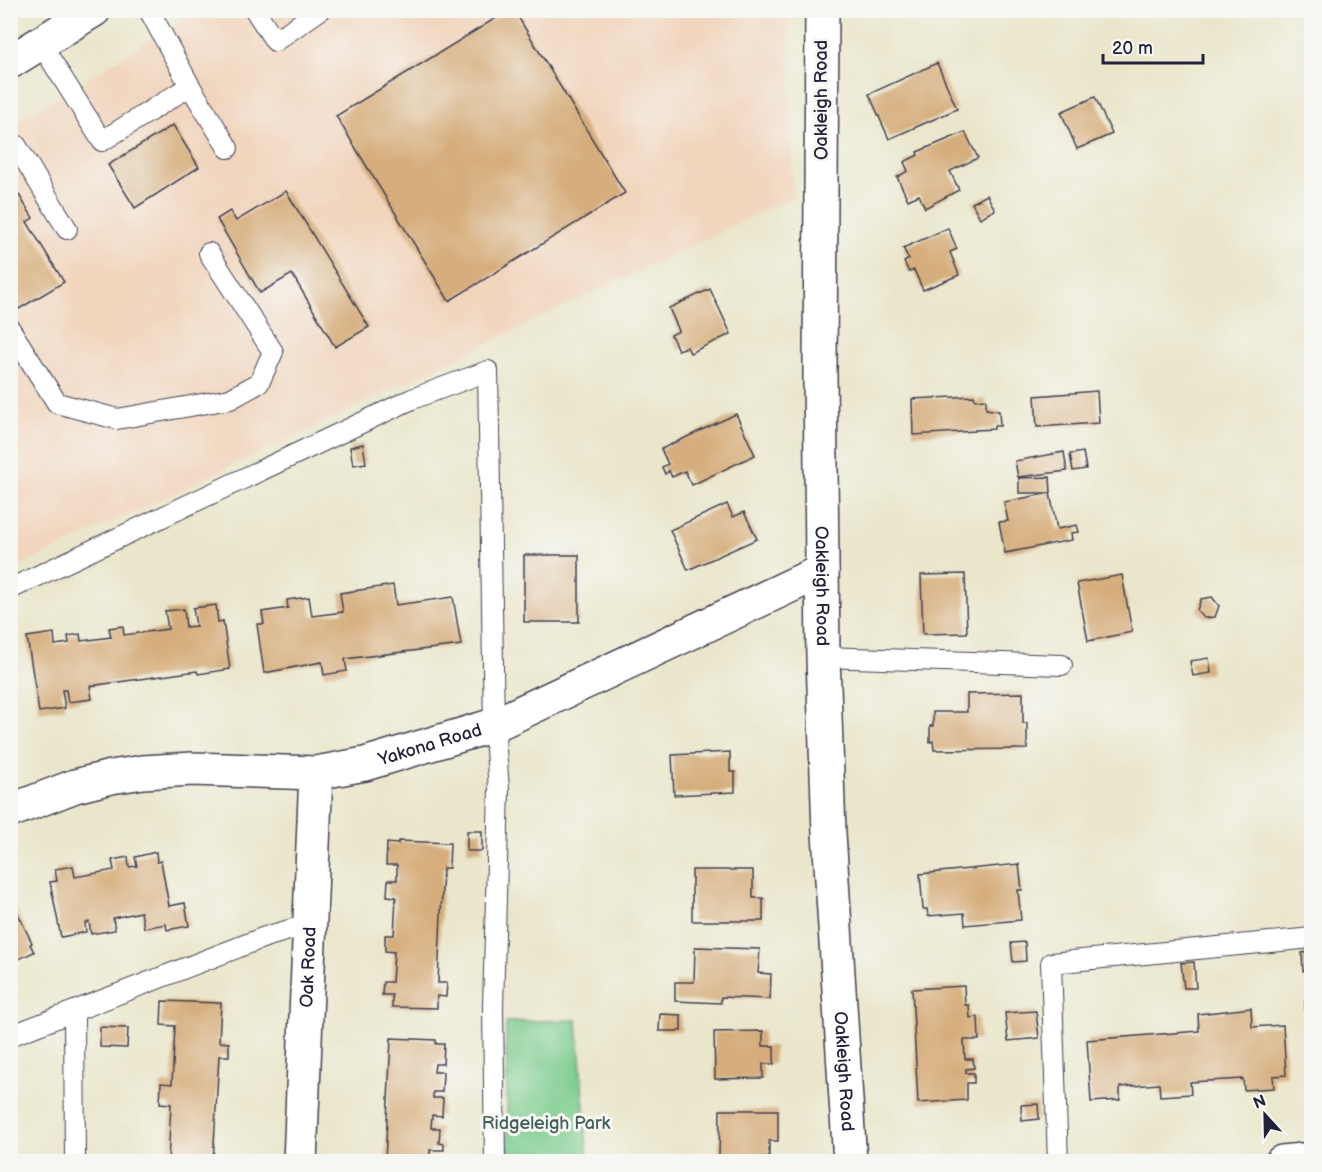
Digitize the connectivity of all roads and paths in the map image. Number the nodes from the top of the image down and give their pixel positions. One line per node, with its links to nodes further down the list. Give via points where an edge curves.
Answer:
1 (94, 10): 6 (street)
2 (149, 10): 8 (lane)
3 (255, 10): 4 (lane, via 275,41)
4 (320, 10)
5 (822, 10): 14 (street, Oakleigh Road)
6 (41, 44): 7 (street); 8 (lane, via 102,141)
7 (10, 62)
8 (190, 86): 10 (lane)
9 (12, 144): 11 (lane)
10 (228, 148)
11 (68, 229)
12 (209, 253): 13 (lane, via 273,352 259,383 230,399 117,419 57,403)
13 (10, 329)
14 (822, 571): 16 (street, Oakleigh Road); 18 (street, Yakona Road)
15 (10, 589): 18 (lane, via 412,399 488,371)
16 (823, 657): 17 (lane); 29 (street, Oakleigh Road, via 829,832)
17 (1062, 665)
18 (494, 725): 19 (street, Yakona Road, via 365,764); 28 (lane, via 499,789 493,1007)
19 (316, 773): 20 (street, Yakona Road, via 192,769 143,772 75,786); 21 (street, Oak Road)
20 (10, 811)
21 (310, 924): 23 (lane, via 265,937); 27 (street, Oak Road)
22 (1311, 938): 30 (lane, via 1051,963)
23 (74, 1012): 24 (lane); 26 (lane)
24 (10, 1036)
25 (1311, 1159): 31 (street)
26 (75, 1161)
27 (300, 1161)
28 (495, 1161)
29 (850, 1161)
30 (1058, 1161)
31 (1282, 1161)

